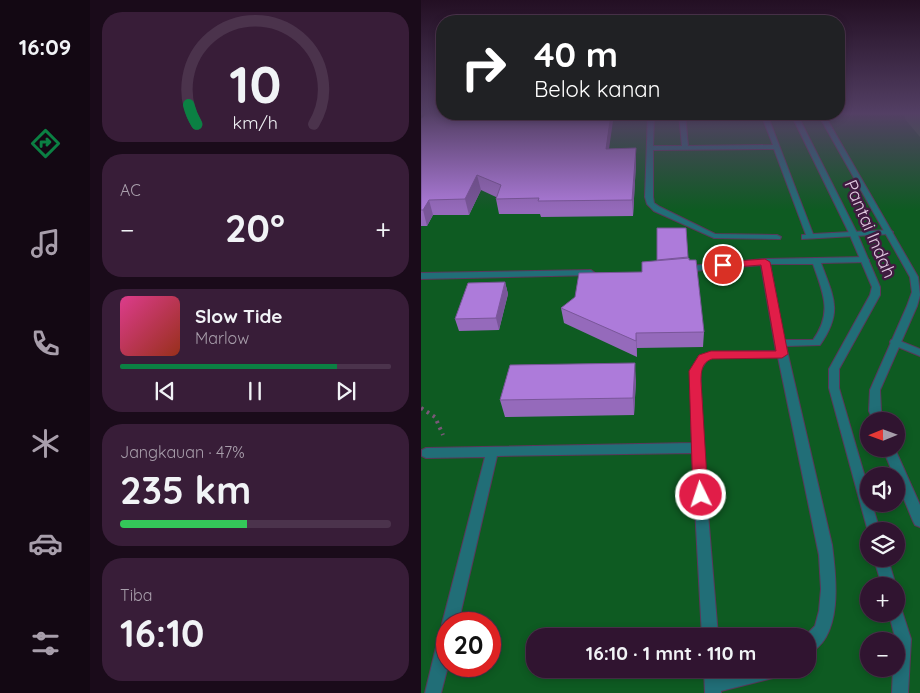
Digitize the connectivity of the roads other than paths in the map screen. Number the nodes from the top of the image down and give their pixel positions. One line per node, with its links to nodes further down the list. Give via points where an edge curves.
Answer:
1 (810, 145): 7 (street, Pantai Indah)
2 (839, 145): 6 (street, Pantai Indah)
3 (775, 147): 5 (street); 7 (street, via 807,236)
4 (650, 148): 5 (street); 8 (street, via 649,197 657,210 714,236)
5 (685, 148)
6 (889, 232): 7 (street); 15 (street, Pantai Indah, via 914,277 916,292)
7 (853, 233): 9 (street, Pantai Indah)
8 (777, 237)
9 (865, 260): 10 (street); 24 (street, Pantai Indah, via 876,287 875,295 834,369 834,388)
10 (816, 261): 11 (street); 16 (street, via 831,310 825,332 816,343)
11 (765, 262): 12 (street); 16 (street)
12 (677, 269)
13 (600, 273): 14 (street)
14 (421, 276)
15 (895, 342): 17 (street); 18 (street, Pantai Indah, via 875,390)
16 (781, 349): 19 (street, via 703,358 695,371); 28 (street, via 825,545 829,577 827,604)
17 (920, 353)
18 (875, 412)
19 (699, 448): 20 (street); 27 (street)
20 (491, 452): 21 (street); 25 (street)
21 (426, 453)
22 (893, 458): 23 (street)
23 (920, 521)
24 (871, 522)
25 (453, 612)
26 (898, 622): 33 (street, via 903,639)
27 (710, 628)
28 (816, 635)
29 (437, 677): 32 (street)
30 (733, 678): 31 (street)
31 (713, 682)
32 (433, 693)
33 (900, 693)

